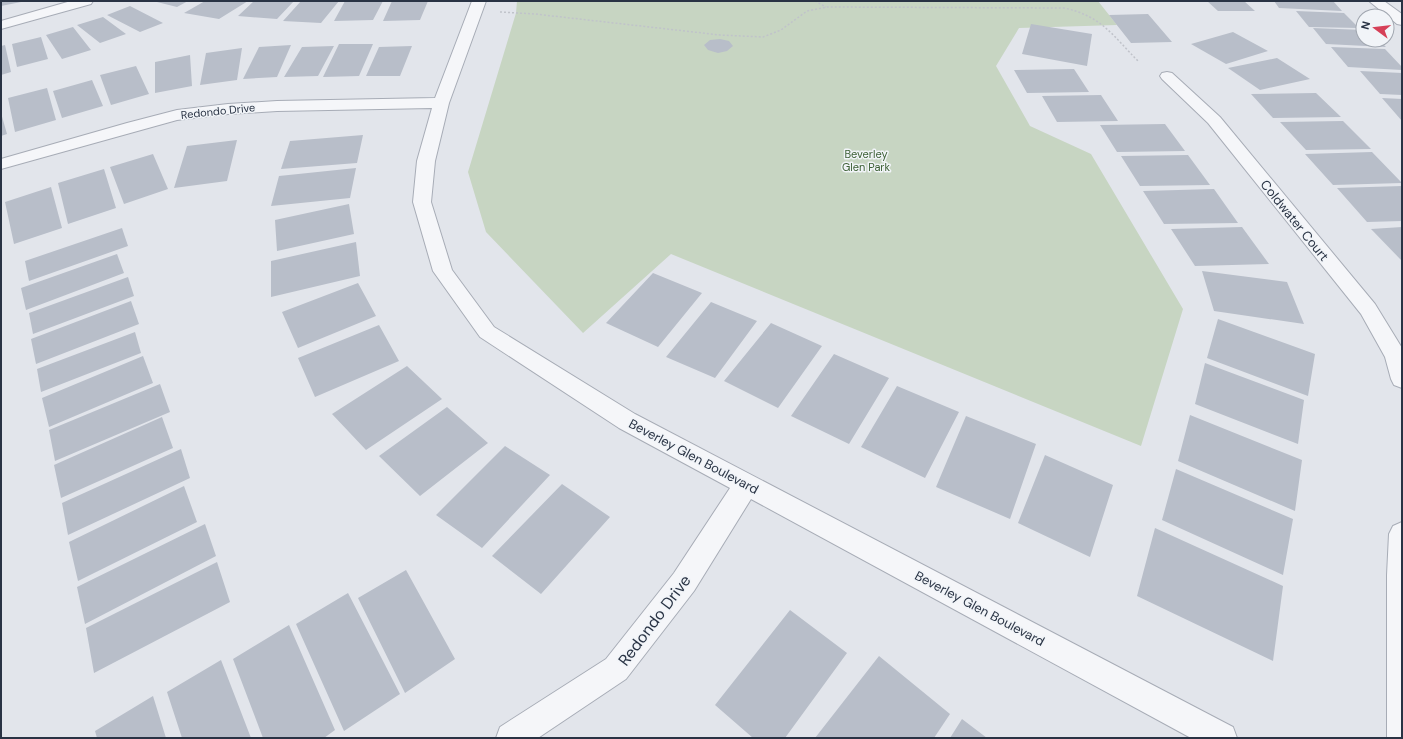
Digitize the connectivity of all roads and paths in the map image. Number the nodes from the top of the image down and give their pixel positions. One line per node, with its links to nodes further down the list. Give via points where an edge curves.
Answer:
1 (86, 1): 7 (street)
2 (815, 1): 5 (path)
3 (1376, 1): 6 (street)
4 (477, 6): 5 (path, via 720,35 763,37 781,30 807,11); 10 (street, Beverley Glen Boulevard)
5 (827, 7): 8 (path, via 1074,9 1105,25)
6 (1402, 21)
7 (1, 25)
8 (1139, 62)
9 (1167, 76): 12 (street, Coldwater Court, via 1214,120 1368,309 1396,356)
10 (441, 104): 11 (street, Redondo Drive, via 270,107 177,115); 13 (street, Beverley Glen Boulevard, via 426,161 422,202 443,271 487,332 627,421)
11 (1, 164)
12 (1402, 379)
13 (747, 484): 16 (street, Redondo Drive, via 684,582 616,669); 17 (street, Beverley Glen Boulevard)
14 (1402, 534): 15 (street)
15 (1402, 736)
16 (511, 738)
17 (1222, 738)

